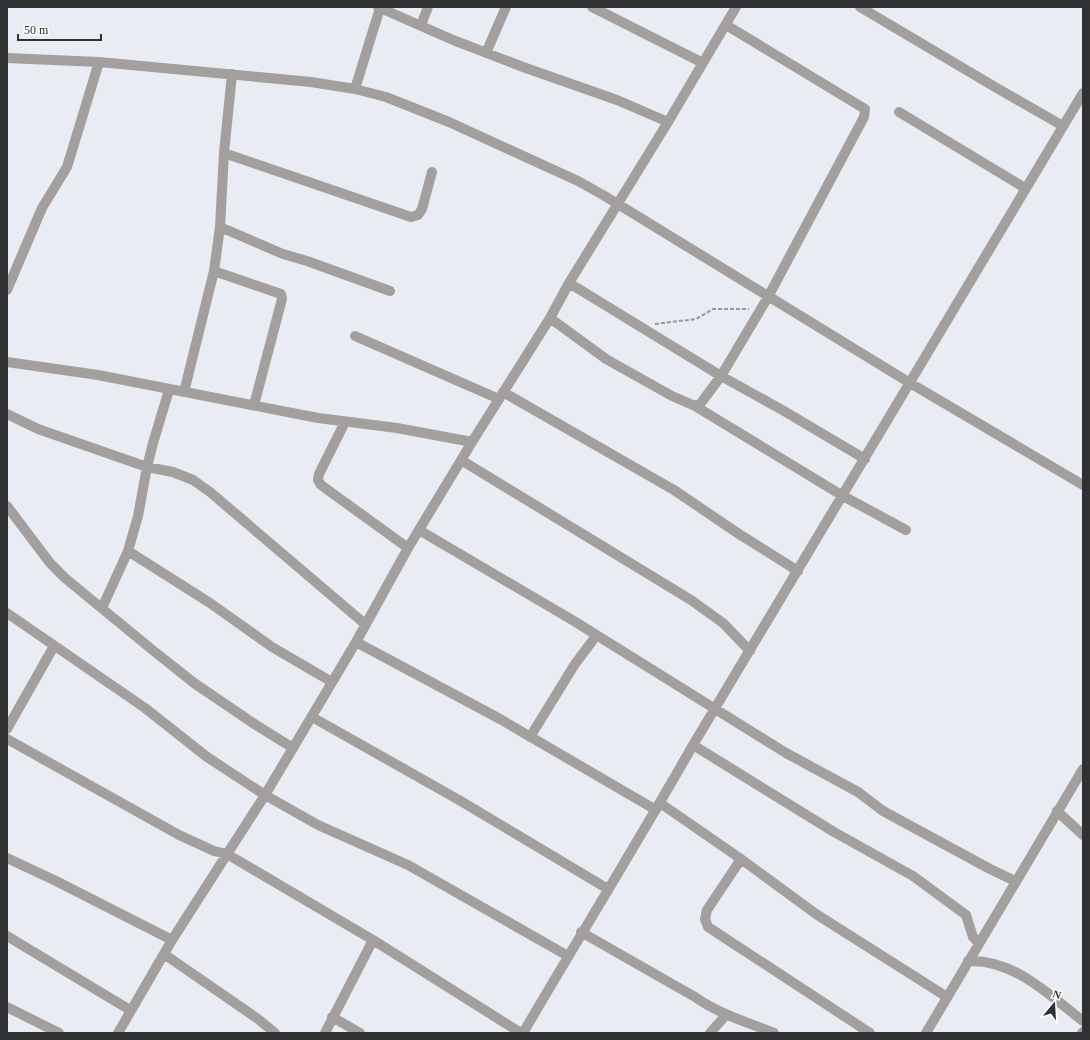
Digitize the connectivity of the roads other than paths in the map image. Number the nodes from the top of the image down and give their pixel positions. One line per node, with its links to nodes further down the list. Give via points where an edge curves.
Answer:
1 (379, 7): 8 (street); 14 (street)
2 (428, 7): 8 (street)
3 (506, 7): 9 (street)
4 (592, 7): 12 (street)
5 (860, 7): 18 (street)
6 (734, 8): 7 (street)
7 (726, 24): 12 (street); 28 (street, via 865,109 864,117)
8 (421, 25): 9 (street)
9 (486, 53): 17 (street, via 617,100)
10 (7, 58): 11 (street)
11 (98, 62): 13 (street); 26 (street, via 67,167 42,208)
12 (703, 63): 17 (street)
13 (232, 74): 14 (street); 19 (street)
14 (355, 89): 22 (street, via 386,97 449,122 578,181)
15 (1083, 93): 18 (street)
16 (899, 112): 21 (street)
17 (668, 122): 22 (street)
18 (1063, 126): 21 (street)
19 (224, 153): 20 (street, via 411,217 418,215 422,208); 23 (street)
20 (432, 172)
21 (1026, 188): 33 (street)
22 (618, 204): 25 (street); 28 (street)
23 (220, 227): 24 (street); 27 (street, via 282,254)
24 (214, 272): 35 (street); 37 (street, via 281,294 282,299)
25 (569, 283): 29 (street); 32 (street)
26 (7, 290)
27 (390, 291)
28 (768, 297): 32 (street); 33 (street)
29 (550, 318): 36 (street); 38 (street, via 606,359)
30 (355, 336): 36 (street)
31 (7, 362): 34 (street)
32 (721, 376): 38 (street, via 701,403); 42 (street)
33 (910, 383): 42 (street); 45 (street)
34 (169, 390): 35 (street); 44 (street)
35 (184, 392): 37 (street)
36 (501, 395): 41 (street); 52 (street, via 674,490)
37 (254, 405): 40 (street)
38 (695, 406): 46 (street)
39 (7, 414): 44 (street, via 38,429)
40 (345, 422): 41 (street, via 397,428); 50 (street, via 318,480 321,485)
41 (472, 442): 43 (street)
42 (865, 459): 46 (street)
43 (461, 460): 48 (street); 59 (street, via 691,600 723,623)
44 (147, 467): 51 (street, via 138,516); 55 (street, via 173,472 193,480 210,492)
45 (1083, 485)
46 (843, 496): 49 (street); 52 (street)
47 (7, 506): 53 (street, via 50,563)
48 (419, 530): 50 (street); 56 (street)
49 (906, 530)
50 (408, 548): 55 (street)
51 (128, 551): 53 (street); 60 (street, via 210,603 272,647)
52 (798, 571): 59 (street)
53 (102, 608): 67 (street, via 194,683)
54 (7, 613): 58 (street)
55 (366, 624): 57 (street)
56 (596, 636): 61 (street); 64 (street, via 575,664)
57 (356, 642): 60 (street); 64 (street)
58 (54, 646): 63 (street); 69 (street, via 145,708 207,757)
59 (750, 651): 61 (street)
60 (332, 682): 62 (street)
61 (715, 709): 66 (street); 76 (street, via 786,753 858,792 883,811)
62 (312, 717): 67 (street); 77 (street)
63 (7, 729)
64 (530, 737): 70 (street)
65 (7, 739): 73 (street, via 196,844)
66 (693, 745): 70 (street); 82 (street, via 834,832 913,876 966,915 973,937)
67 (293, 748): 69 (street)
68 (1083, 769): 71 (street)
69 (265, 796): 73 (street); 84 (street, via 318,824 408,865)
70 (658, 806): 75 (street); 77 (street)
71 (1057, 812): 72 (street); 76 (street)
72 (1083, 835)
73 (227, 854): 80 (street); 81 (street)
74 (7, 858): 80 (street)
75 (741, 860): 86 (street, via 816,914); 100 (street, via 707,910 705,919 708,928)
76 (1015, 882): 82 (street)
77 (608, 889): 78 (street)
78 (581, 932): 84 (street); 89 (street)
79 (7, 936): 88 (street)
80 (172, 940): 83 (street)
81 (373, 940): 90 (street); 97 (street)
82 (978, 943): 85 (street)
83 (164, 954): 88 (street); 94 (street)
84 (568, 956): 97 (street)
85 (968, 961): 86 (street); 91 (street, via 991,962 1015,972)
86 (946, 997): 101 (street)
87 (7, 1007): 92 (street)
88 (130, 1010): 93 (street)
89 (726, 1015): 98 (street); 99 (street)
90 (332, 1017): 95 (street); 96 (street)
91 (1083, 1021)
92 (59, 1033)
93 (118, 1033)
94 (275, 1033)
95 (325, 1033)
96 (360, 1033)
97 (522, 1033)
98 (710, 1033)
99 (774, 1033)
100 (870, 1033)
101 (926, 1033)

